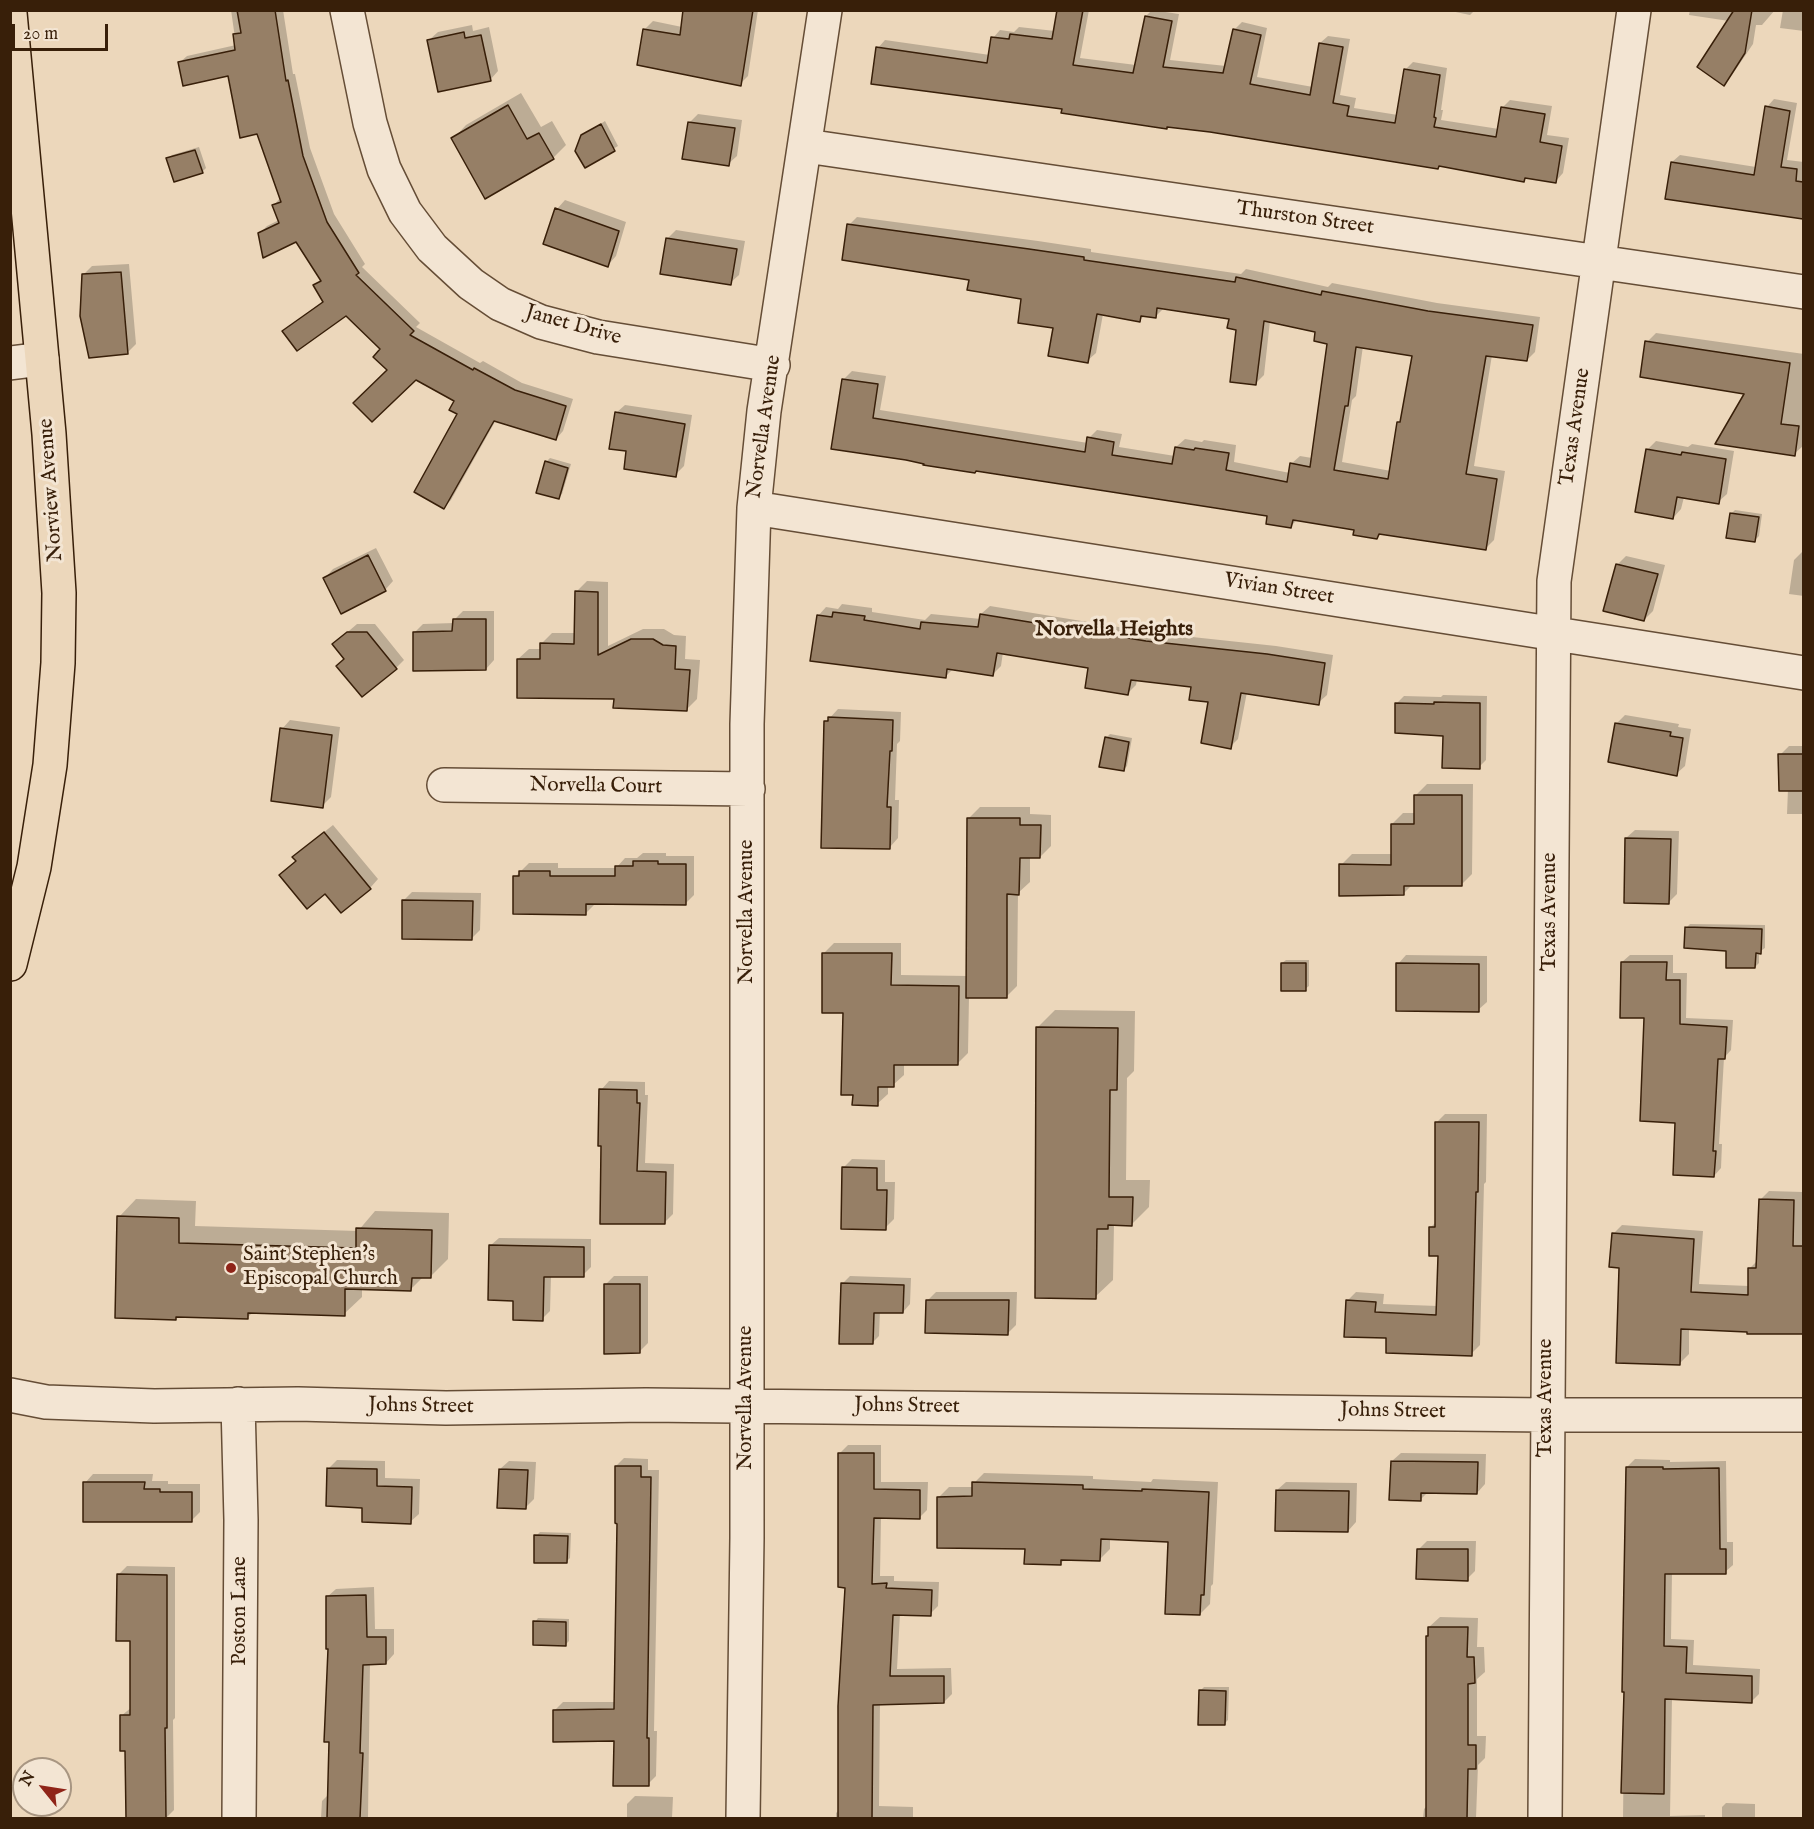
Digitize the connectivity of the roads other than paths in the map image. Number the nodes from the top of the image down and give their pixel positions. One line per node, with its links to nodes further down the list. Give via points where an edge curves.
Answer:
1 (347, 10): 9 (street, Janet Drive, via 370,123 384,169 405,212 432,248 471,284 500,304 541,321 598,337)
2 (825, 10): 5 (street, Norvella Avenue)
3 (1634, 10): 6 (street, Texas Avenue)
4 (10, 13): 8 (main road, Norview Avenue)
5 (806, 146): 6 (street, Thurston Street); 9 (street, Norvella Avenue)
6 (1598, 262): 7 (street, Thurston Street); 11 (street, Texas Avenue, via 1554,581)
7 (1803, 292)
8 (26, 361): 15 (main road, Norview Avenue, via 49,434 58,584 58,663 50,765 34,867)
9 (772, 364): 10 (street, Norvella Avenue)
10 (754, 508): 11 (street, Vivian Street); 14 (street, Norvella Avenue)
11 (1553, 633): 12 (street, Vivian Street); 19 (street, Texas Avenue)
12 (1803, 673)
13 (444, 785): 14 (street, Norvella Court)
14 (748, 789): 18 (street, Norvella Avenue)
15 (10, 964)
16 (10, 1395): 17 (street, Johns Street, via 56,1402 154,1406)
17 (238, 1404): 18 (street, Johns Street, via 446,1408); 21 (street, Poston Lane)
18 (746, 1406): 19 (street, Johns Street); 22 (street, Norvella Avenue)
19 (1547, 1415): 20 (street, Johns Street); 23 (street, Texas Avenue)
20 (1803, 1415)
21 (239, 1818)
22 (743, 1818)
23 (1545, 1818)

